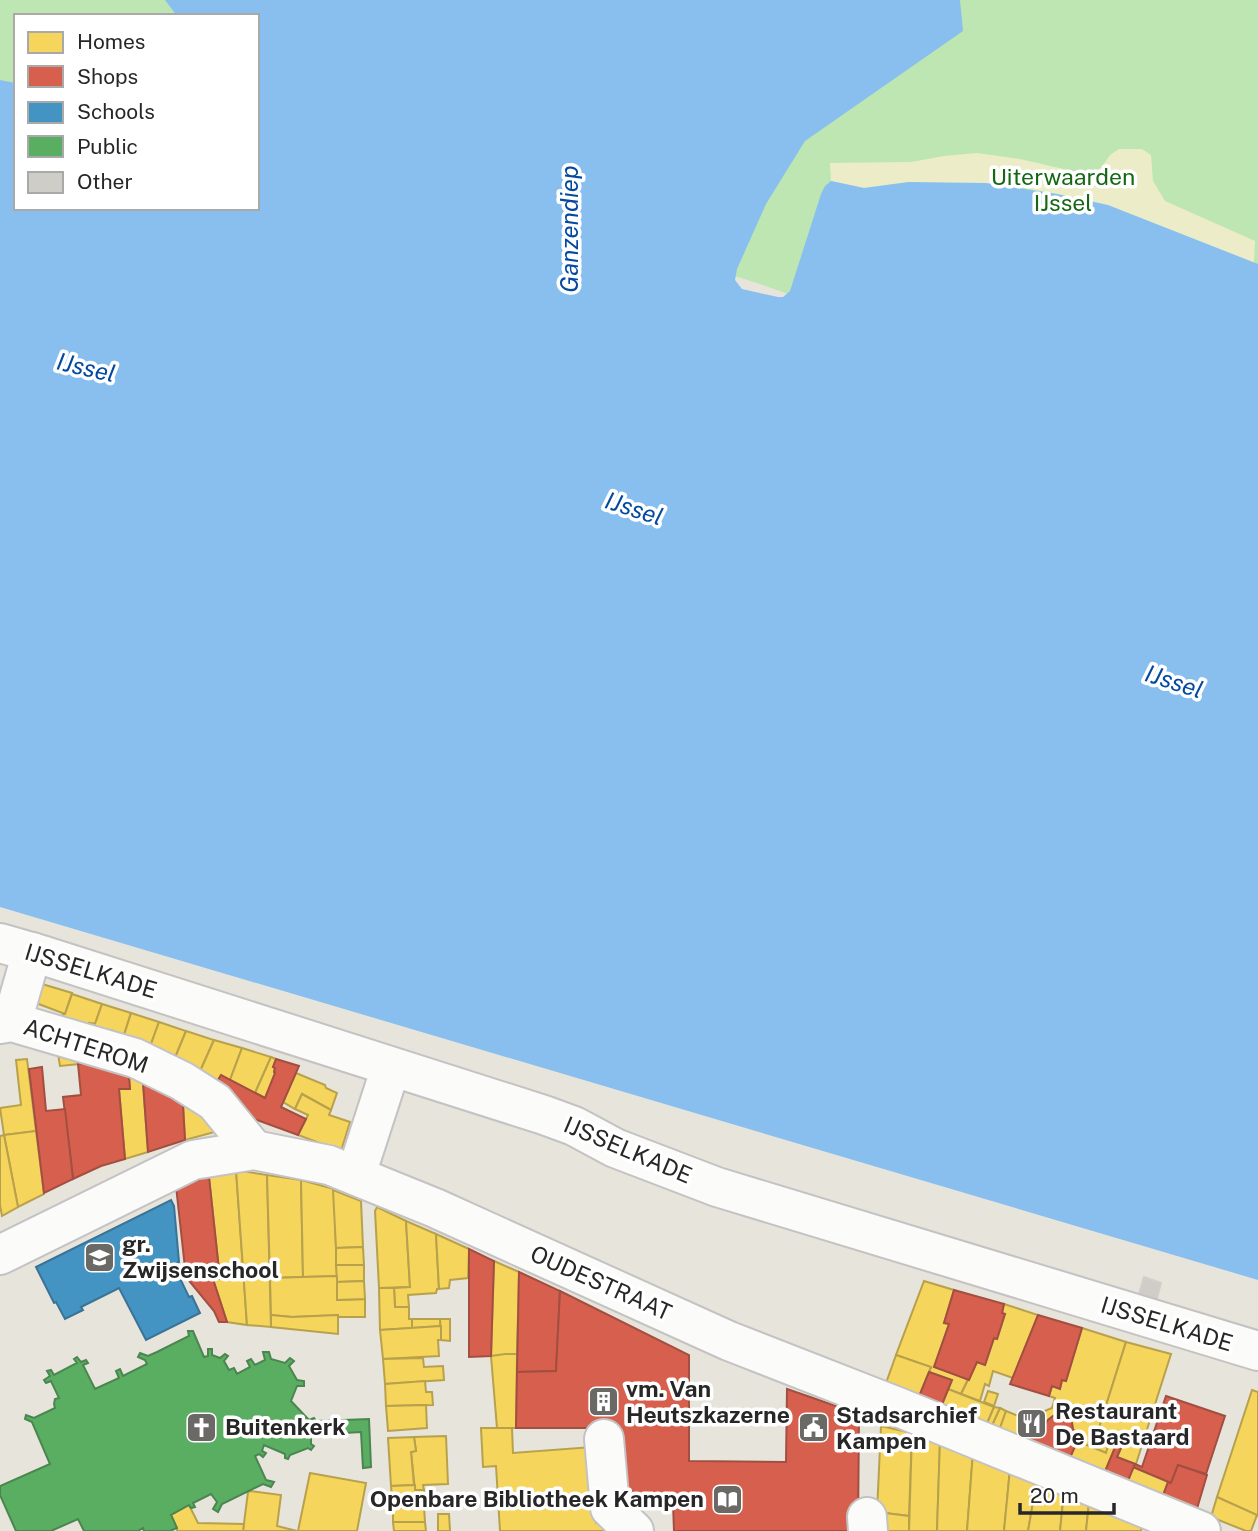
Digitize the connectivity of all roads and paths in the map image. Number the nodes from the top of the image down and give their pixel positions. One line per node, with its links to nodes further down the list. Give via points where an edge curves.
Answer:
1 (16, 948): 2 (street, ACHTEROM); 3 (street, IJSSELKADE)
2 (6, 1023): 4 (street, ACHTEROM, via 135,1058 182,1081 215,1102)
3 (391, 1067): 5 (street); 7 (street, IJSSELKADE, via 541,1123 574,1126 615,1148 717,1187)
4 (254, 1150): 5 (street, OUDESTRAAT); 6 (street, OUDESTRAAT, via 194,1160)
5 (355, 1175): 10 (street, OUDESTRAAT, via 729,1341)
6 (0, 1255)
7 (1258, 1351)
8 (604, 1439): 9 (street, via 610,1508)
9 (634, 1531)
10 (1201, 1531)

